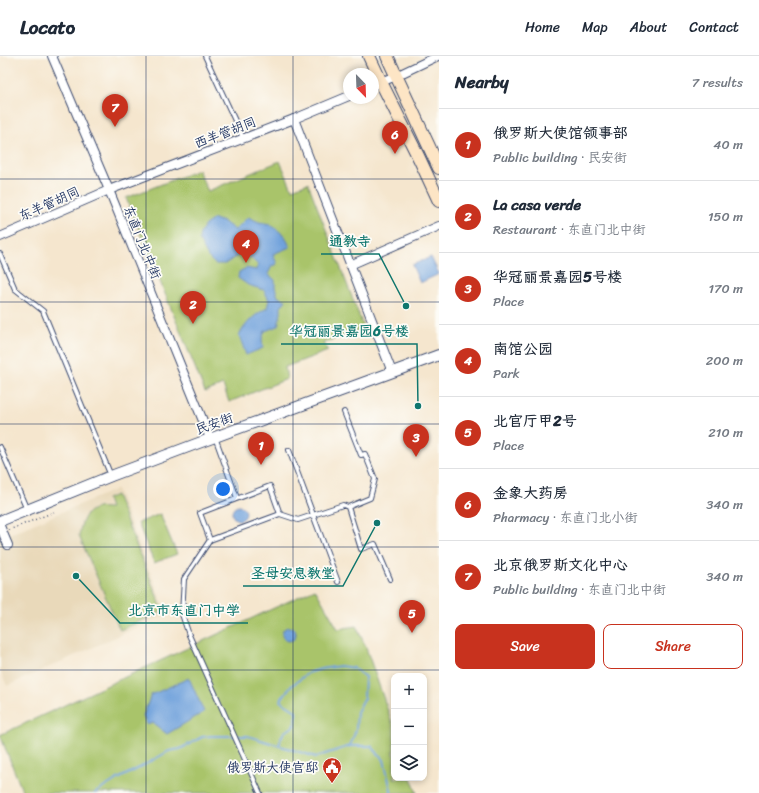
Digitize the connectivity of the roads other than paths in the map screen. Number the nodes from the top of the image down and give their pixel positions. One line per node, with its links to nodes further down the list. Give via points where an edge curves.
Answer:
1 (52, 56): 16 (street, 东直门北中街)
2 (205, 56): 12 (lane)
3 (369, 56): 6 (main road)
4 (386, 56): 7 (main road)
5 (438, 56): 7 (street)
6 (372, 68)
7 (396, 76): 8 (street); 13 (main road)
8 (379, 83)
9 (379, 88): 14 (main road)
10 (343, 99): 11 (street, 西羊管胡同)
11 (294, 119): 12 (street, 西羊管胡同); 21 (street)
12 (243, 138): 16 (street, 西羊管胡同)
13 (436, 151): 14 (lane); 15 (main road)
14 (419, 158): 17 (main road)
15 (439, 168)
16 (109, 190): 19 (street, 东羊管胡同); 25 (street, 东直门北中街)
17 (439, 201)
18 (439, 226): 21 (street)
19 (0, 237)
20 (0, 254): 28 (lane, via 15,288 43,311)
21 (350, 265): 23 (street)
22 (439, 355): 23 (street, 民安街)
23 (392, 372): 25 (street, 民安街)
24 (344, 412): 30 (lane, via 361,456 365,454 375,479 370,498)
25 (213, 437): 28 (street, 民安街); 29 (lane)
26 (0, 447): 31 (lane)
27 (289, 450): 33 (lane)
28 (111, 476): 31 (street, 民安街)
29 (237, 498): 32 (lane, via 270,486); 36 (lane, via 200,512)
30 (348, 508): 33 (lane, via 343,505); 38 (lane, via 361,549 375,544)
31 (27, 510): 34 (street, 民安街)
32 (280, 514): 33 (lane, via 298,520); 36 (lane)
33 (313, 515): 39 (lane)
34 (0, 521)
35 (1, 530): 37 (street)
36 (210, 540): 40 (lane, via 184,579 182,614)
37 (8, 545)
38 (390, 579)
39 (338, 582)
40 (260, 793)

